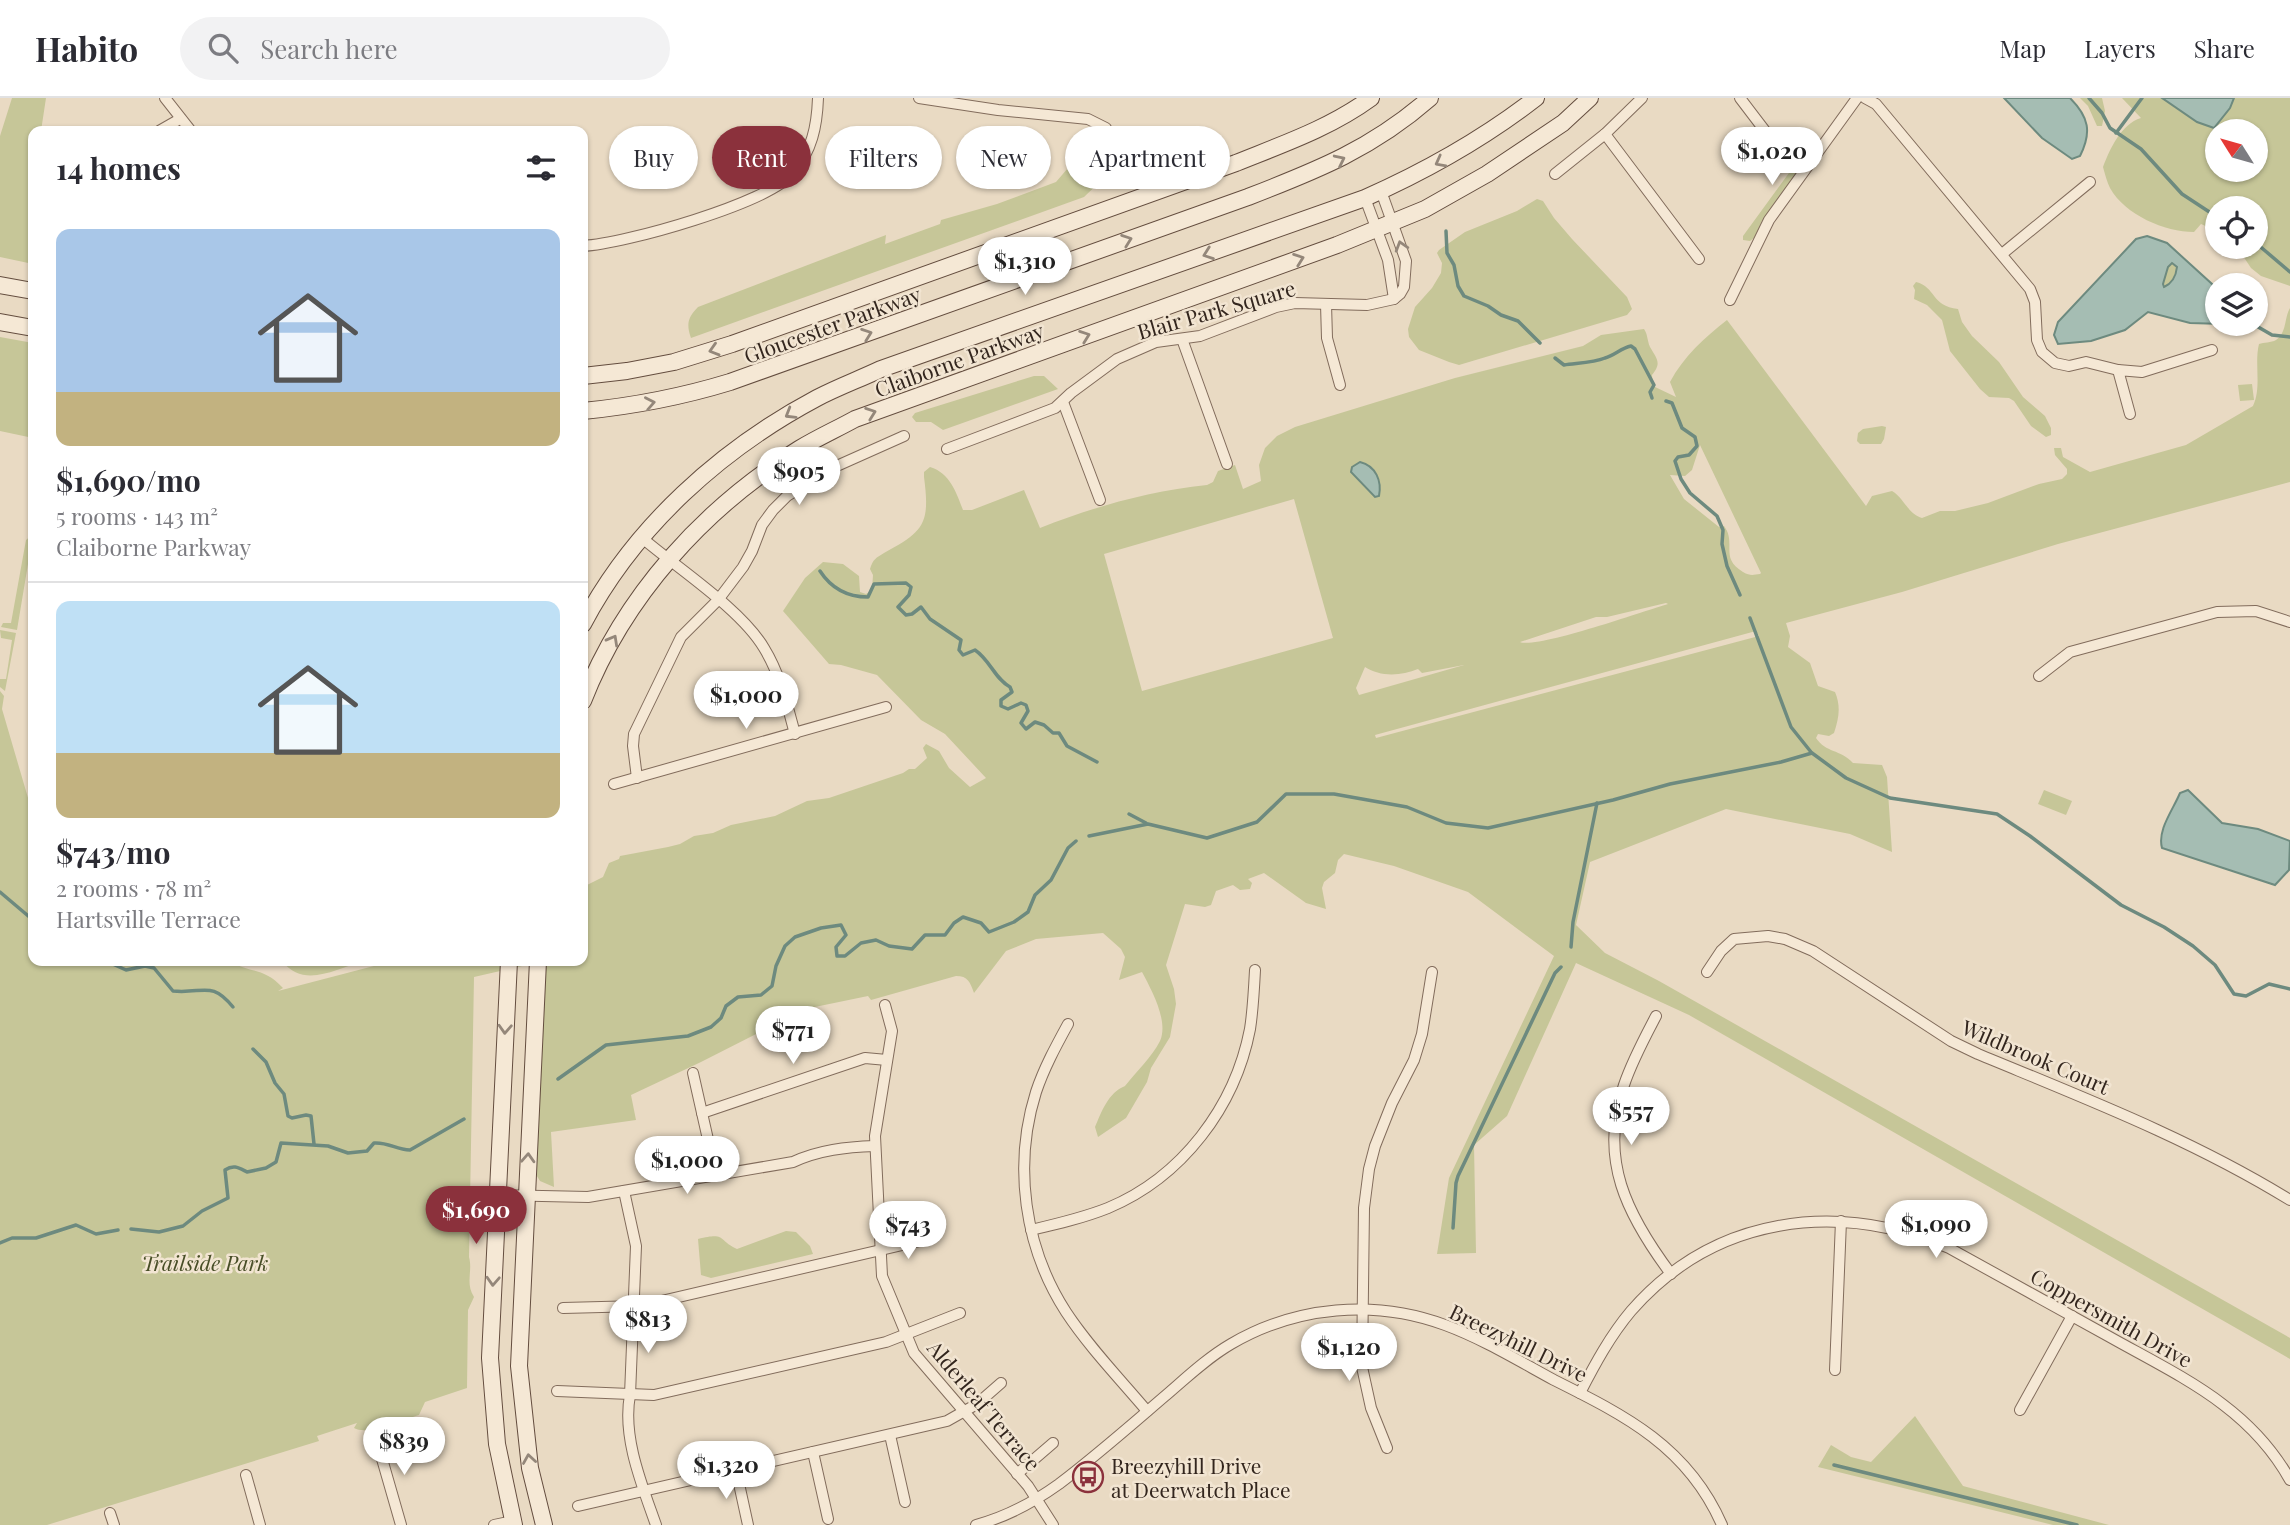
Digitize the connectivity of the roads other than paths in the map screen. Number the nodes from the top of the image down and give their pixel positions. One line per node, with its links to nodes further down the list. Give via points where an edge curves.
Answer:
1 (165, 98): 12 (street)
2 (818, 98): 24 (street, via 817,125 809,147 779,186 648,235)
3 (919, 98): 15 (street, via 1088,119)
4 (1371, 98): 37 (main road, Gloucester Parkway, one-way to 37, via 1308,135 1236,163 732,344 674,362)
5 (1430, 98): 40 (main road, Gloucester Parkway, one-way to 5, via 631,407 730,382 1248,197 1352,154)
6 (1536, 98): 20 (main road, Claiborne Parkway, one-way to 20, via 1455,154)
7 (1590, 98): 22 (main road, Claiborne Parkway, via 1563,123 1487,174)
8 (1642, 98): 16 (street)
9 (1740, 98): 17 (street)
10 (1857, 98): 30 (street, via 1769,220)
11 (1865, 98): 25 (street, via 1877,104)
12 (180, 119): 13 (street); 14 (street)
13 (168, 126)
14 (186, 126)
15 (1102, 126)
16 (1605, 134): 18 (street); 26 (street)
17 (1775, 144)
18 (1555, 174)
19 (2091, 182): 25 (street)
20 (1381, 191): 21 (main road, Claiborne Parkway); 22 (street)
21 (1365, 198): 23 (street); 46 (main road, Claiborne Parkway, one-way to 46, via 881,369 818,397 715,464)
22 (1393, 222): 23 (main road, Claiborne Parkway); 29 (street, one-way to 22, via 1406,278 1406,261)
23 (1377, 228): 29 (street, via 1392,274); 47 (main road, Claiborne Parkway, one-way to 23, via 742,488 799,448 855,419)
24 (588, 245)
25 (2002, 254): 36 (street, via 2030,289 2042,352 2055,363 2086,362)
26 (1699, 259)
27 (0, 285): 28 (main road)
28 (28, 290)
29 (1394, 299): 31 (street, Blair Park Square, via 1367,305)
30 (1730, 300)
31 (1326, 304): 34 (street, Blair Park Square, via 1276,307); 38 (street, via 1327,338)
32 (0, 322): 33 (main road)
33 (28, 327)
34 (1182, 339): 39 (street, Blair Park Square, via 1156,342 1117,359); 44 (street)
35 (2213, 350): 36 (street, via 2142,372)
36 (2118, 370): 41 (street)
37 (588, 375)
38 (1340, 385)
39 (1063, 402): 43 (street, Blair Park Square); 45 (street)
40 (588, 411)
41 (2130, 414)
42 (904, 436): 48 (street, via 830,470 787,496 762,525 743,567)
43 (947, 449)
44 (1227, 464)
45 (1100, 500)
46 (641, 537): 47 (street); 49 (main road, Claiborne Parkway)
47 (668, 560): 48 (street); 52 (main road, Claiborne Parkway, one-way to 47, via 616,634)
48 (719, 600): 54 (street, via 764,646 778,674); 55 (street, via 681,638 634,734)
49 (588, 615)
50 (2290, 622): 51 (street, via 2256,611 2217,611 2070,652)
51 (2039, 676)
52 (588, 691)
53 (886, 707): 54 (street)
54 (795, 734): 55 (street)
55 (637, 778): 56 (street)
56 (614, 784)
57 (509, 966): 71 (main road, one-way to 71)
58 (538, 966): 72 (main road, one-way to 58)
59 (1255, 970): 75 (street, via 1250,1029 1234,1080 1208,1128 1190,1149 1152,1184 1110,1207)
60 (1432, 972): 81 (street, via 1418,1047 1383,1123 1369,1169)
61 (1707, 972): 73 (street, Wildbrook Court, via 1734,939 1768,936 1801,945 1951,1041 2155,1127)
62 (885, 1005): 65 (street, Alderleaf Terrace, via 892,1031)
63 (1656, 1016): 78 (street, via 1623,1087 1615,1130 1616,1165 1632,1216)
64 (1068, 1024): 75 (street, via 1044,1070 1029,1120 1024,1175)
65 (887, 1060): 67 (street, via 864,1058); 68 (street, Alderleaf Terrace)
66 (693, 1073): 67 (street)
67 (702, 1114): 69 (street)
68 (875, 1146): 69 (street, via 848,1147); 77 (street, Alderleaf Terrace)
69 (716, 1175): 70 (street)
70 (624, 1191): 72 (street, via 588,1197); 79 (street, via 636,1246)
71 (497, 1195): 72 (street); 107 (main road, one-way to 107, via 491,1371 497,1444)
72 (527, 1196): 111 (main road, one-way to 72, via 530,1468 519,1366)
73 (2290, 1200)
74 (1841, 1221): 78 (street, Coppersmith Drive, via 1780,1225 1737,1237); 83 (street, Coppersmith Drive, via 1923,1237); 85 (street)
75 (1031, 1230): 91 (street, via 1044,1272 1065,1311)
76 (928, 1239): 77 (street)
77 (881, 1251): 79 (street); 84 (street, Alderleaf Terrace, via 883,1276)
78 (1671, 1274): 88 (street, Coppersmith Drive, via 1619,1325)
79 (634, 1307): 80 (street); 89 (street)
80 (563, 1308)
81 (1362, 1309): 88 (street, Breezyhill Drive, via 1403,1313 1446,1325); 91 (street, Breezyhill Drive, via 1306,1314 1252,1333 1210,1358); 96 (street, via 1364,1381)
82 (960, 1312): 84 (street)
83 (2072, 1316): 90 (street); 101 (street, Coppersmith Drive, via 2230,1408 2269,1447)
84 (906, 1335): 89 (street, via 654,1395); 92 (street, Alderleaf Terrace, via 917,1357)
85 (1835, 1370)
86 (1001, 1383): 92 (street)
87 (558, 1391): 89 (street)
88 (1580, 1393): 116 (street, Breezyhill Drive, via 1625,1416 1668,1449 1704,1491)
89 (630, 1395): 102 (street, via 626,1413)
90 (2020, 1410)
91 (1147, 1411): 103 (street, Breezyhill Drive)
92 (964, 1412): 93 (street, via 947,1421); 99 (street, Alderleaf Terrace)
93 (890, 1435): 97 (street); 104 (street)
94 (376, 1438): 109 (street)
95 (1053, 1443): 99 (street)
96 (1387, 1448)
97 (813, 1452): 98 (street); 106 (street)
98 (736, 1470): 102 (street); 113 (street)
99 (1017, 1474): 103 (street, Alderleaf Terrace)
100 (246, 1475): 108 (street)
101 (2290, 1480)
102 (644, 1491): 105 (street); 112 (street)
103 (1038, 1499): 114 (street, Breezyhill Drive); 115 (street, Alderleaf Terrace)
104 (905, 1502)
105 (578, 1506)
106 (828, 1519)
107 (514, 1523): 110 (street)
108 (260, 1525)
109 (401, 1525)
110 (494, 1525)
111 (544, 1525)
112 (656, 1525)
113 (748, 1525)
114 (976, 1525)
115 (1053, 1525)
116 (1722, 1525)

